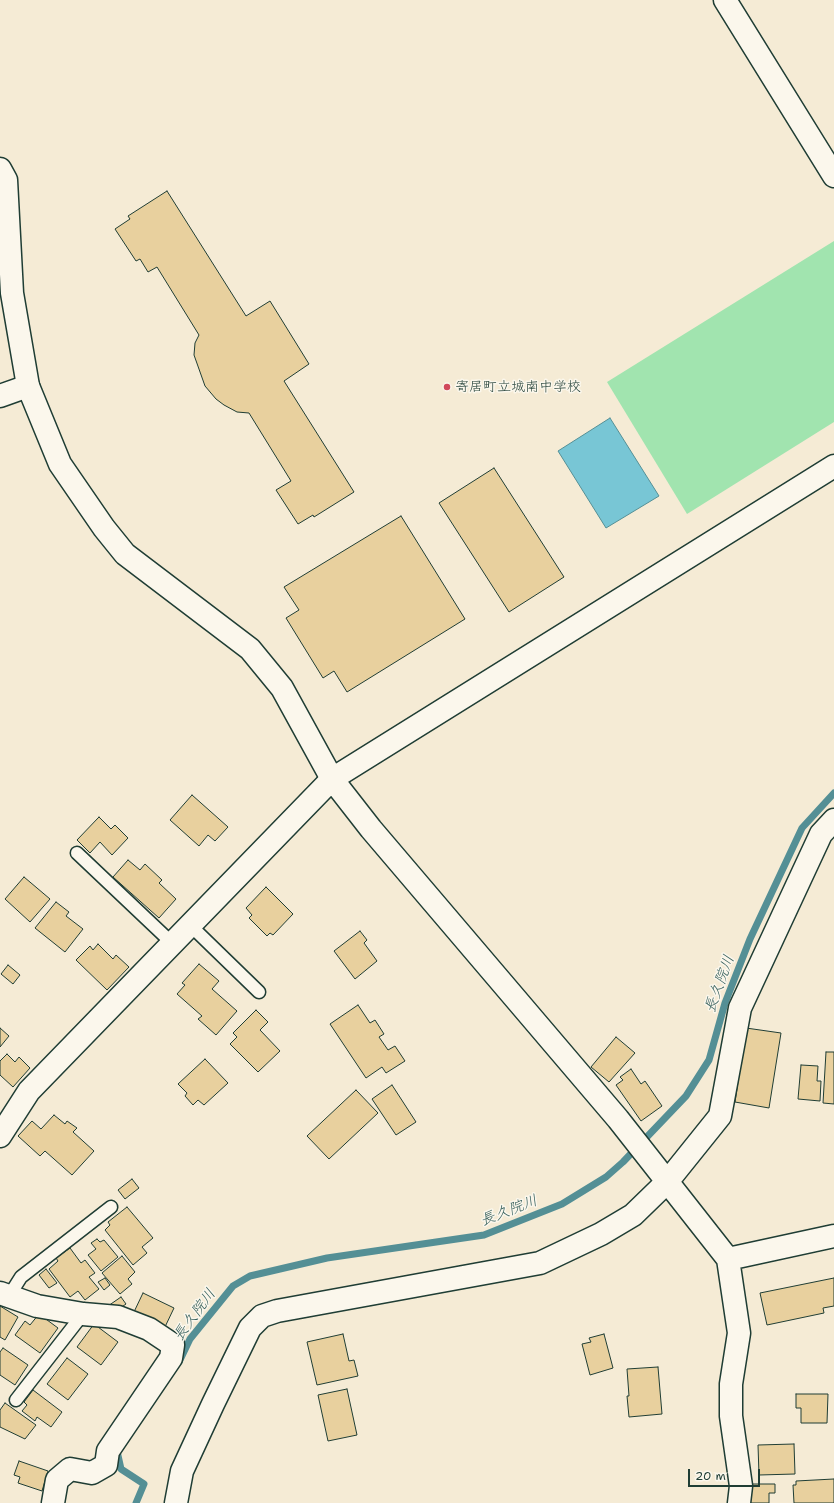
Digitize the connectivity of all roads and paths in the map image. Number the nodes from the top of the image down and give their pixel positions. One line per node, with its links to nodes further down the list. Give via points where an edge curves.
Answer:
1 (725, 0): 2 (street)
2 (834, 176)
3 (2, 182): 4 (street)
4 (6, 294): 5 (street)
5 (28, 386): 6 (street); 8 (street, via 60,464 104,528 125,554 250,648 282,688)
6 (0, 396)
7 (834, 466): 8 (street)
8 (332, 779): 11 (street); 15 (street, via 371,829 618,1118)
9 (834, 820): 15 (street, via 821,834 740,1008 720,1116)
10 (77, 853): 12 (lane)
11 (190, 924): 12 (street); 13 (lane)
12 (172, 943): 14 (street, via 29,1091)
13 (259, 992)
14 (0, 1136)
15 (667, 1182): 18 (street); 23 (street, via 633,1215 601,1234 540,1263 277,1311 262,1316 250,1328 182,1471)
16 (111, 1207): 19 (lane, via 21,1277)
17 (834, 1236): 18 (street)
18 (728, 1259): 24 (street, via 739,1333 731,1384 731,1416 741,1486)
19 (5, 1294): 20 (street, via 37,1306)
20 (83, 1314): 21 (lane); 22 (street, via 118,1317 149,1329 172,1345 171,1358 108,1451 106,1465 92,1473 70,1469 57,1480)
21 (16, 1400)
22 (53, 1503)
23 (176, 1503)
24 (739, 1503)

